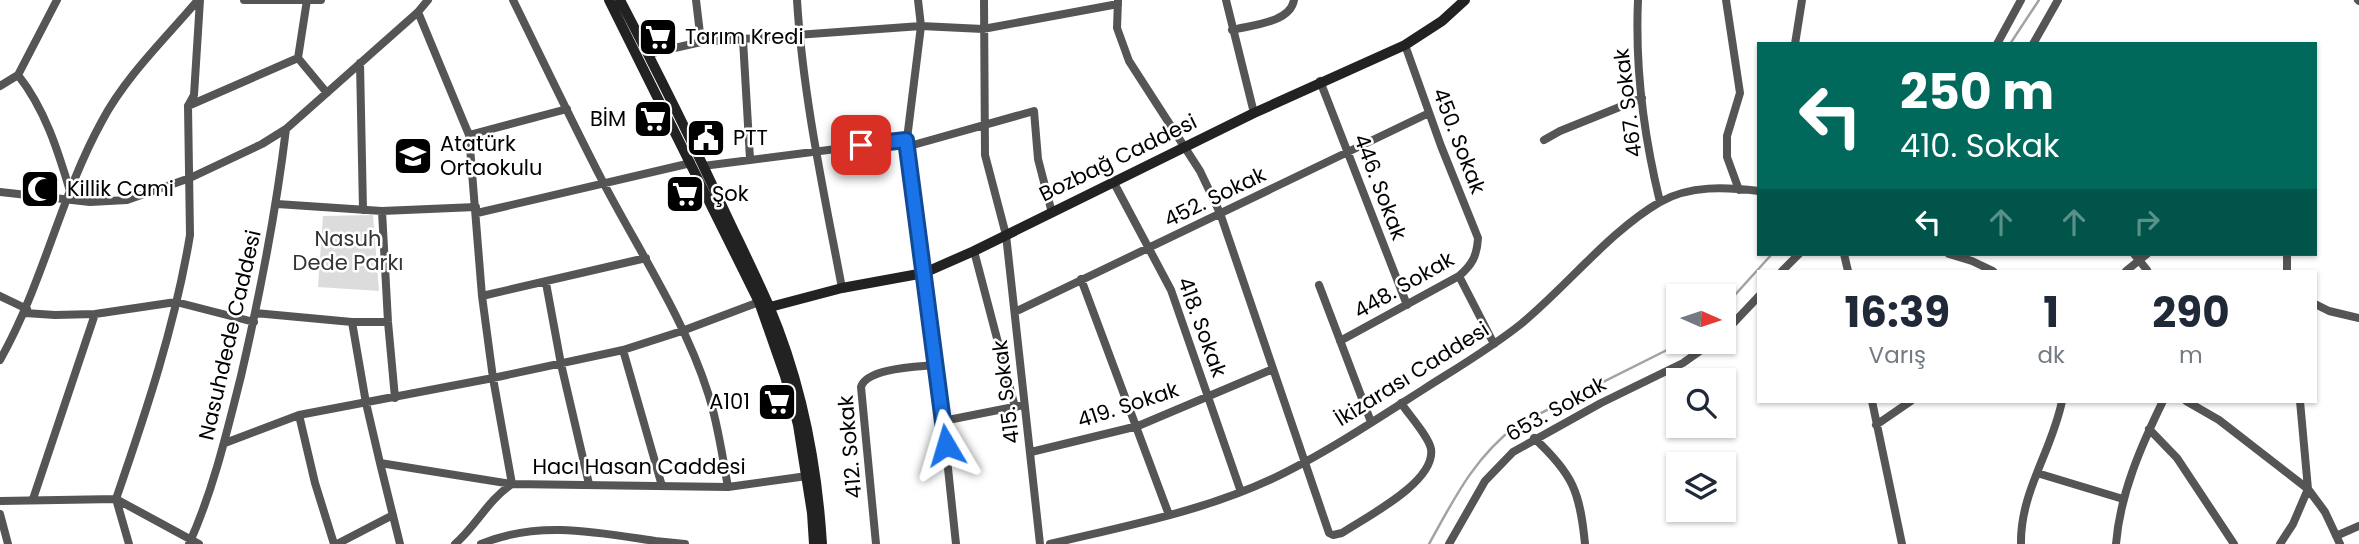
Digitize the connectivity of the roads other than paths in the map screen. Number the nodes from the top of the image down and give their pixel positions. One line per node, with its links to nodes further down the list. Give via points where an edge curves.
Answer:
1 (57, 0): 37 (street)
2 (199, 0): 42 (street, via 194,95); 63 (street, via 116,99)
3 (244, 0): 4 (street)
4 (307, 0): 5 (street); 35 (street)
5 (321, 0)
6 (428, 0): 23 (street)
7 (513, 0): 43 (street)
8 (610, 0): 55 (main road)
9 (620, 0): 34 (main road)
10 (696, 0): 29 (street)
11 (797, 0): 27 (street)
12 (918, 0): 24 (street)
13 (984, 0): 25 (street, 415. Sokak)
14 (1227, 0): 26 (street)
15 (1294, 0): 26 (street, via 1286,14 1274,20)
16 (1465, 0): 33 (main road, Bozbağ Caddesi)
17 (1638, 0): 41 (street, 467. Sokak)
18 (1726, 0): 60 (street, via 1740,93 1727,136 1727,157)
19 (1802, 0): 30 (street)
20 (2021, 0): 31 (street)
21 (2058, 0): 32 (street)
22 (1118, 2): 25 (street); 51 (street, via 1117,27 1129,61)
23 (418, 12): 36 (street); 48 (street)
24 (921, 26): 25 (street); 27 (street); 50 (street)
25 (983, 29): 46 (street, 415. Sokak)
26 (1232, 30): 44 (street)
27 (799, 36): 28 (street); 52 (street)
28 (743, 40): 29 (street); 54 (street)
29 (701, 42): 34 (street)
30 (1796, 42)
31 (1998, 42)
32 (2034, 42)
33 (1405, 45): 38 (main road, Bozbağ Caddesi); 45 (street, 450. Sokak)
34 (648, 54): 56 (main road)
35 (298, 58): 40 (street); 42 (street)
36 (360, 63): 40 (street); 66 (street)
37 (18, 75): 39 (street); 63 (street, via 43,115)
38 (1320, 81): 44 (main road, Bozbağ Caddesi); 53 (street, 446. Sokak)
39 (0, 86)
40 (327, 93): 47 (street)
41 (1642, 98): 49 (street); 64 (street, 467. Sokak)
42 (188, 106): 57 (street)
43 (567, 108): 48 (street); 58 (street)
44 (1254, 113): 51 (main road, Bozbağ Caddesi)
45 (1429, 113): 53 (street, 452. Sokak); 74 (street, 450. Sokak, via 1478,238)
46 (984, 125): 50 (street); 69 (street, via 1034,111 1038,159); 71 (street, 415. Sokak, via 985,155)
47 (286, 129): 57 (street); 65 (street, Nasuhdede Caddesi)
48 (469, 135): 67 (street)
49 (1544, 140)
50 (906, 144): 52 (street); 80 (street)
51 (1184, 147): 59 (main road, Bozbağ Caddesi); 70 (street)
52 (816, 150): 54 (street); 85 (street)
53 (1348, 154): 70 (street, 452. Sokak); 92 (street, 446. Sokak)
54 (750, 159): 56 (street)
55 (691, 163): 58 (street); 90 (main road)
56 (704, 166): 90 (main road)
57 (190, 178): 63 (street, via 127,200 90,202); 89 (street, via 190,235)
58 (604, 183): 67 (street); 77 (street)
59 (1114, 183): 69 (main road, Bozbağ Caddesi); 72 (street, 418. Sokak)
60 (1739, 190): 61 (street, İkizarası Caddesi); 64 (street, İkizarası Caddesi, via 1695,190)
61 (1757, 191)
62 (0, 192): 63 (street)
63 (69, 195): 93 (street)
64 (1660, 202): 103 (street, İkizarası Caddesi)
65 (277, 204): 66 (street); 96 (street, Nasuhdede Caddesi)
66 (363, 210): 68 (street)
67 (477, 210): 68 (street); 87 (street)
68 (382, 211): 100 (street)
69 (1052, 213): 71 (main road, Bozbağ Caddesi)
70 (1220, 213): 72 (street, 452. Sokak); 109 (street)
71 (1006, 235): 73 (main road, Bozbağ Caddesi); 94 (street, 415. Sokak)
72 (1149, 248): 82 (street, 452. Sokak); 111 (street, 418. Sokak, via 1171,290)
73 (974, 251): 80 (main road, Bozbağ Caddesi); 122 (street)
74 (1478, 251): 81 (street, 448. Sokak)
75 (1797, 256): 78 (street)
76 (1956, 256): 79 (street)
77 (646, 258): 83 (street); 101 (street)
78 (1783, 270)
79 (1991, 270)
80 (924, 273): 85 (main road, Bozbağ Caddesi); 108 (street)
81 (1459, 276): 92 (street, 448. Sokak); 103 (street)
82 (1081, 279): 94 (street, 452. Sokak); 127 (street)
83 (546, 283): 87 (street); 107 (street)
84 (1319, 285): 102 (street)
85 (842, 288): 90 (main road, Bozbağ Caddesi)
86 (0, 296): 93 (street)
87 (482, 296): 110 (street)
88 (1757, 298): 98 (street)
89 (176, 303): 95 (street); 96 (street); 143 (street)
90 (764, 305): 101 (street); 135 (main road); 161 (main road, via 788,357 804,416 816,474)
91 (2317, 305): 97 (street)
92 (1407, 306): 102 (street, 448. Sokak)
93 (26, 311): 95 (street); 106 (street)
94 (1015, 312): 121 (street, 415. Sokak)
95 (95, 314): 142 (street)
96 (255, 317): 99 (street); 130 (street, Nasuhdede Caddesi)
97 (2359, 318)
98 (1736, 320)
99 (352, 322): 100 (street); 113 (street)
100 (388, 322): 112 (street)
101 (682, 331): 104 (street); 139 (street, via 707,390)
102 (1340, 341): 125 (street)
103 (1494, 344): 114 (street, İkizarası Caddesi)
104 (623, 350): 107 (street); 138 (street)
105 (1696, 354): 129 (street, 653. Sokak)
106 (0, 360)
107 (561, 364): 110 (street); 137 (street)
108 (936, 365): 124 (street); 162 (street, 412. Sokak, via 872,374 863,381)
109 (1273, 369): 111 (street, 419. Sokak); 132 (street)
110 (493, 378): 112 (street); 136 (street)
111 (1209, 397): 127 (street, 419. Sokak); 141 (street, 418. Sokak)
112 (395, 398): 113 (street)
113 (366, 403): 123 (street); 133 (street)
114 (1401, 403): 125 (street, İkizarası Caddesi); 132 (street, via 1429,443 1431,458 1410,488 1342,533 1329,533)
115 (1872, 403): 126 (street)
116 (1908, 403): 126 (street)
117 (2061, 403): 134 (street)
118 (2162, 403): 128 (street)
119 (2189, 403): 140 (street, via 2219,420)
120 (2300, 403): 140 (street)
121 (1026, 405): 122 (street); 131 (street, 415. Sokak)
122 (1015, 407): 124 (street)
123 (299, 415): 130 (street); 155 (street)
124 (943, 421): 163 (street)
125 (1371, 422): 132 (street, İkizarası Caddesi)
126 (1876, 425): 168 (street)
127 (1138, 426): 131 (street, 419. Sokak); 148 (street)
128 (2149, 429): 144 (street); 171 (street, via 2177,458)
129 (1534, 438): 166 (street, 653. Sokak, via 1485,481); 167 (street, via 1574,485)
130 (225, 443): 151 (street, Nasuhdede Caddesi)
131 (1031, 452): 164 (street, 415. Sokak)
132 (1304, 462): 141 (street, İkizarası Caddesi)
133 (380, 463): 136 (street); 147 (street)
134 (2037, 473): 144 (street); 169 (street, via 2023,509)
135 (807, 476): 139 (street, Hacı Hasan Caddesi); 160 (main road)
136 (512, 484): 137 (street, Hacı Hasan Caddesi); 157 (street, Hacı Hasan Caddesi)
137 (589, 484): 138 (street, Hacı Hasan Caddesi)
138 (663, 486): 139 (street, Hacı Hasan Caddesi)
139 (728, 487)
140 (2308, 489): 150 (street); 172 (street)
141 (1241, 492): 148 (street, İkizarası Caddesi)
142 (33, 499): 143 (street); 145 (street)
143 (116, 499): 151 (street); 154 (street)
144 (2123, 499): 170 (street)
145 (0, 501)
146 (0, 514): 153 (street)
147 (393, 515): 155 (street); 156 (street)
148 (1169, 515): 165 (street, İkizarası Caddesi)
149 (2359, 526): 150 (street)
150 (2338, 540)
151 (193, 542)
152 (655, 542): 158 (street, via 577,528 503,535); 159 (street)
153 (8, 544)
154 (129, 544)
155 (336, 544)
156 (400, 544)
157 (454, 544)
158 (481, 544)
159 (685, 544)
160 (814, 544)
161 (822, 544)
162 (876, 544)
163 (956, 544)
164 (1040, 544)
165 (1050, 544)
166 (1449, 544)
167 (1585, 544)
168 (1902, 544)
169 (2021, 544)
170 (2116, 544)
171 (2234, 544)
172 (2280, 544)

